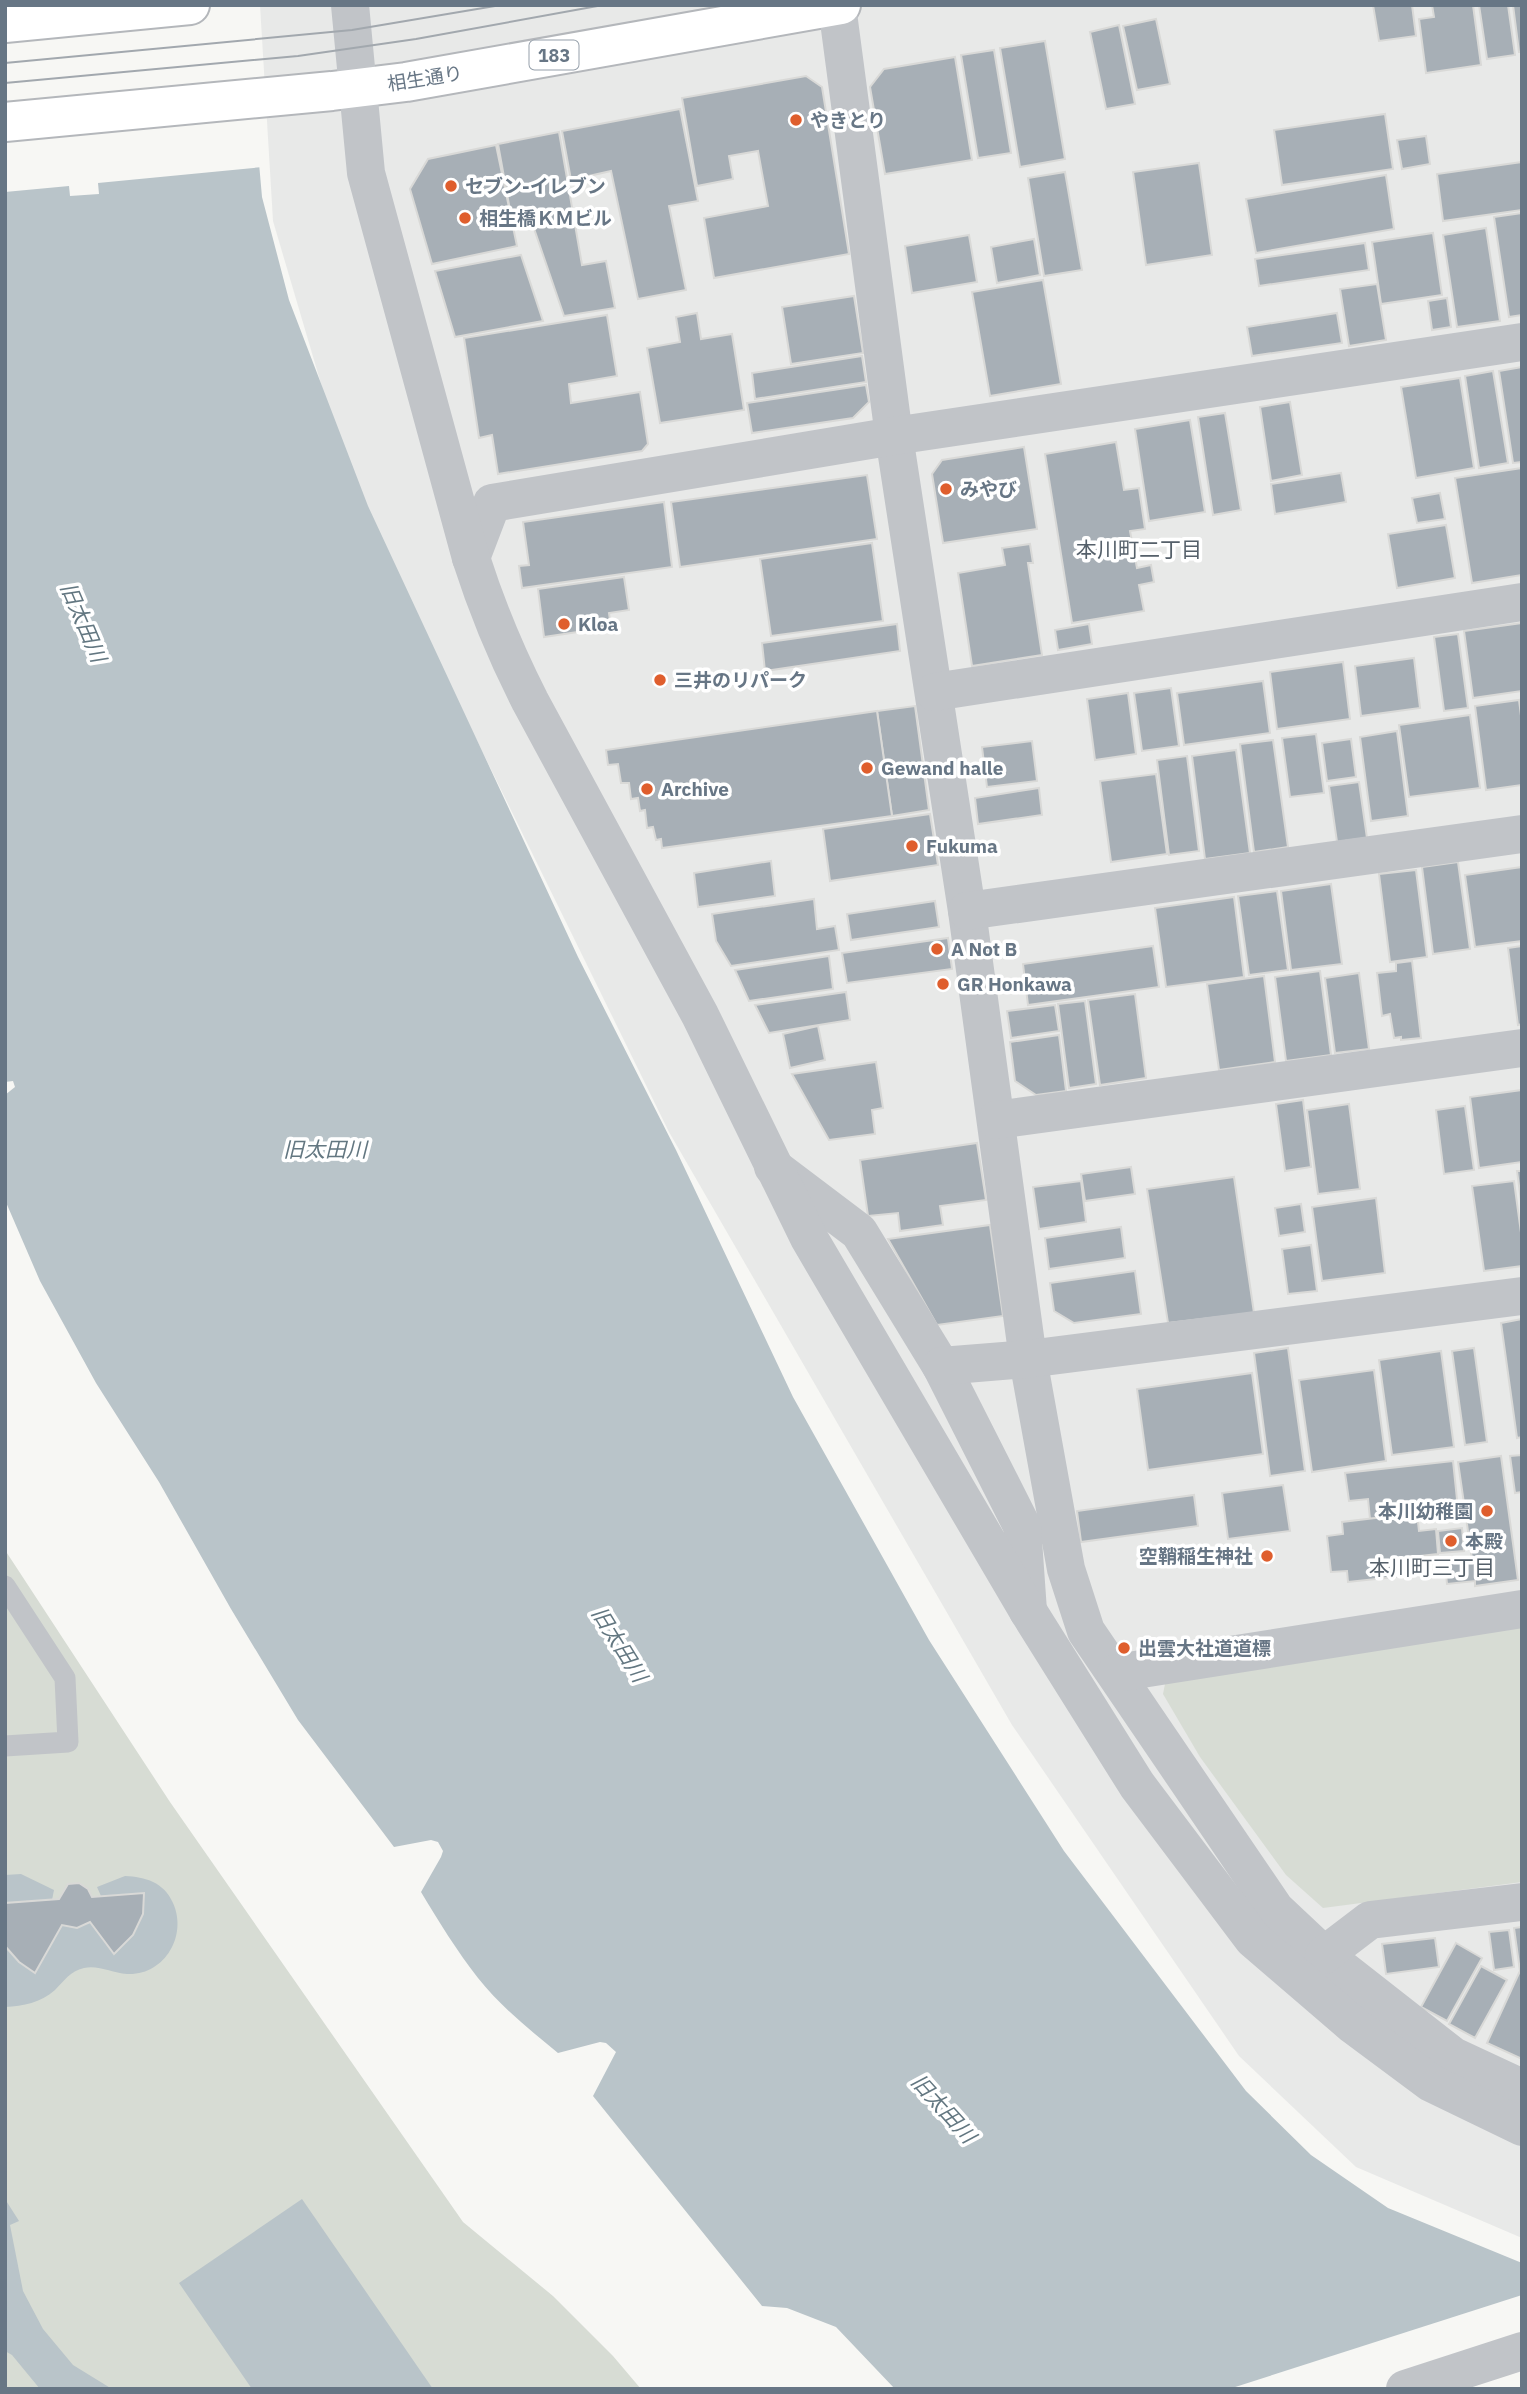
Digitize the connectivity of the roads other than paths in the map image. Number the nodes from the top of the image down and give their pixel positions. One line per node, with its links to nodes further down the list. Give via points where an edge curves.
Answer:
1 (190, 5): 4 (highway)
2 (350, 5): 5 (street)
3 (839, 6): 5 (highway, 相生通り / 183); 8 (street)
4 (5, 23)
5 (357, 88): 6 (highway, 相生通り / 183); 9 (street, via 366,173)
6 (5, 122)
7 (1522, 342): 8 (street)
8 (894, 436): 9 (street, via 492,503); 11 (street)
9 (471, 558): 16 (street, via 506,654 700,1015)
10 (1522, 602): 11 (street)
11 (934, 692): 13 (street)
12 (1522, 834): 13 (street)
13 (967, 911): 15 (street)
14 (1522, 1048): 15 (street)
15 (996, 1120): 18 (street)
16 (773, 1167): 19 (street, via 859,1232); 22 (street, via 841,1295)
17 (1522, 1296): 18 (street)
18 (1028, 1359): 19 (street); 23 (street, via 1066,1569 1086,1631)
19 (941, 1366): 22 (street, via 1022,1526)
20 (5, 1586): 24 (lane, via 65,1678 68,1742)
21 (1522, 1609): 23 (street)
22 (1028, 1611): 28 (street, via 1137,1785 1253,1939 1353,2025 1431,2083)
23 (1116, 1673): 26 (street, via 1275,1909)
24 (5, 1746)
25 (1522, 1902): 26 (street, via 1370,1920)
26 (1324, 1955): 27 (street, via 1452,2056)
27 (1522, 2088)
28 (1522, 2127)
29 (1522, 2350): 30 (street)
30 (1405, 2389)

